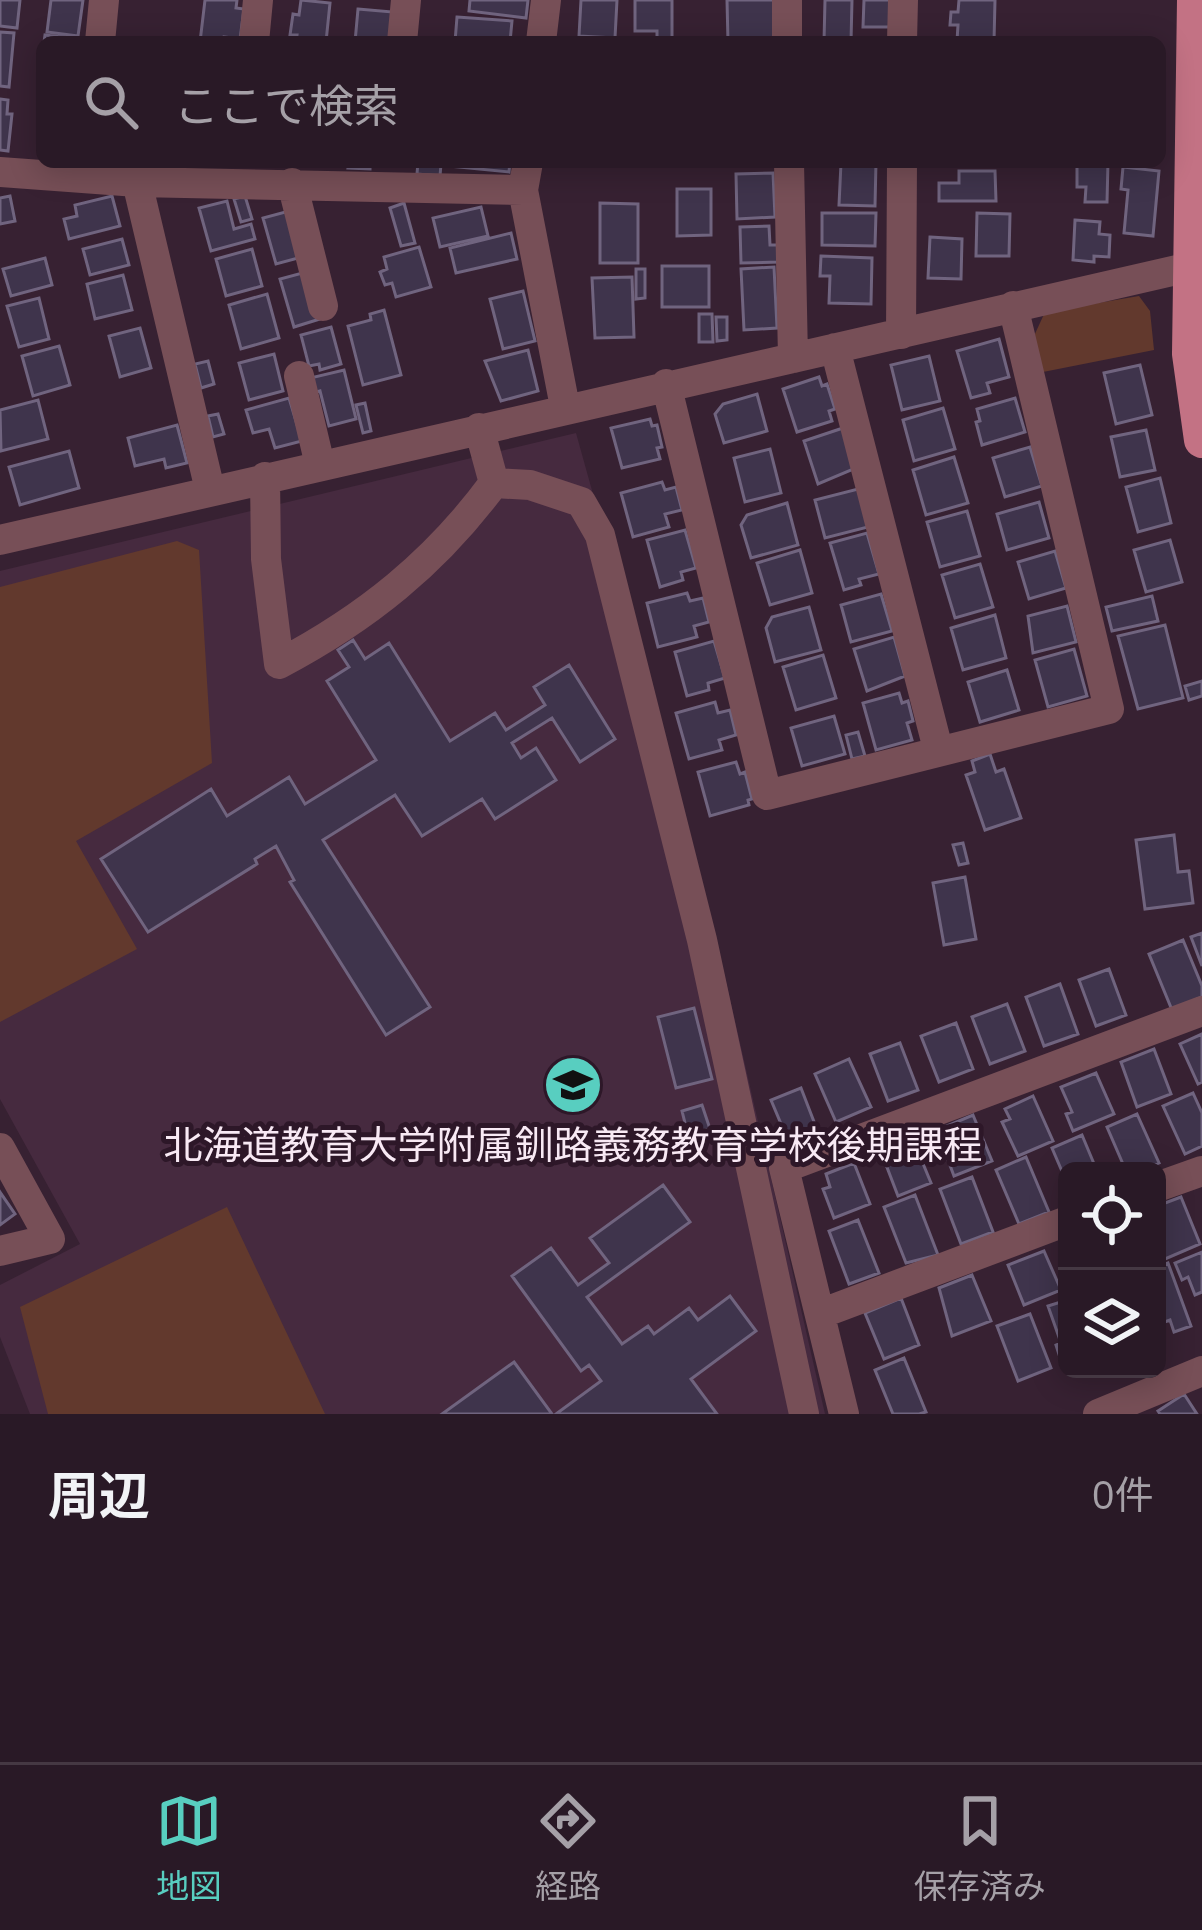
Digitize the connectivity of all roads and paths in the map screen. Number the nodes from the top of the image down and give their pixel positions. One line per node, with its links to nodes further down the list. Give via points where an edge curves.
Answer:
1 (104, 0): 8 (street)
2 (259, 0): 9 (street)
3 (406, 0): 10 (street)
4 (546, 0): 11 (street)
5 (787, 0): 12 (street)
6 (903, 0): 13 (street)
7 (1197, 5): 16 (main road)
8 (101, 36)
9 (255, 36)
10 (403, 36)
11 (542, 36)
12 (787, 36)
13 (902, 36)
14 (789, 168): 29 (street)
15 (902, 168): 27 (street)
16 (1198, 168): 24 (main road)
17 (88, 170): 18 (street); 22 (street)
18 (0, 172)
19 (241, 172): 22 (street); 23 (street)
20 (389, 174): 21 (street); 23 (street)
21 (526, 176): 32 (street)
22 (136, 182): 38 (street)
23 (292, 183): 25 (street)
24 (1190, 267): 26 (street); 34 (main road, via 1190,355)
25 (323, 306)
26 (1013, 306): 27 (street); 40 (street, via 1109,709)
27 (901, 334): 28 (street)
28 (835, 348): 29 (street); 40 (street)
29 (793, 358): 31 (street)
30 (299, 376): 35 (street)
31 (666, 384): 32 (street); 40 (street, via 767,795)
32 (565, 407): 33 (street)
33 (478, 428): 35 (street); 37 (street)
34 (1202, 440)
35 (320, 465): 36 (street)
36 (265, 477): 37 (street, via 279,664 373,609); 38 (street)
37 (494, 483): 49 (street, via 581,502 600,535 701,940)
38 (210, 490): 39 (street)
39 (0, 540)
40 (938, 749)
41 (1202, 1011): 47 (street, via 784,1168)
42 (0, 1148): 46 (street, via 50,1239)
43 (1202, 1171): 44 (street)
44 (1166, 1184)
45 (1058, 1224): 47 (street)
46 (0, 1251)
47 (820, 1315): 50 (street)
48 (1202, 1371): 51 (street)
49 (804, 1414)
50 (844, 1414)
51 (1098, 1414)

